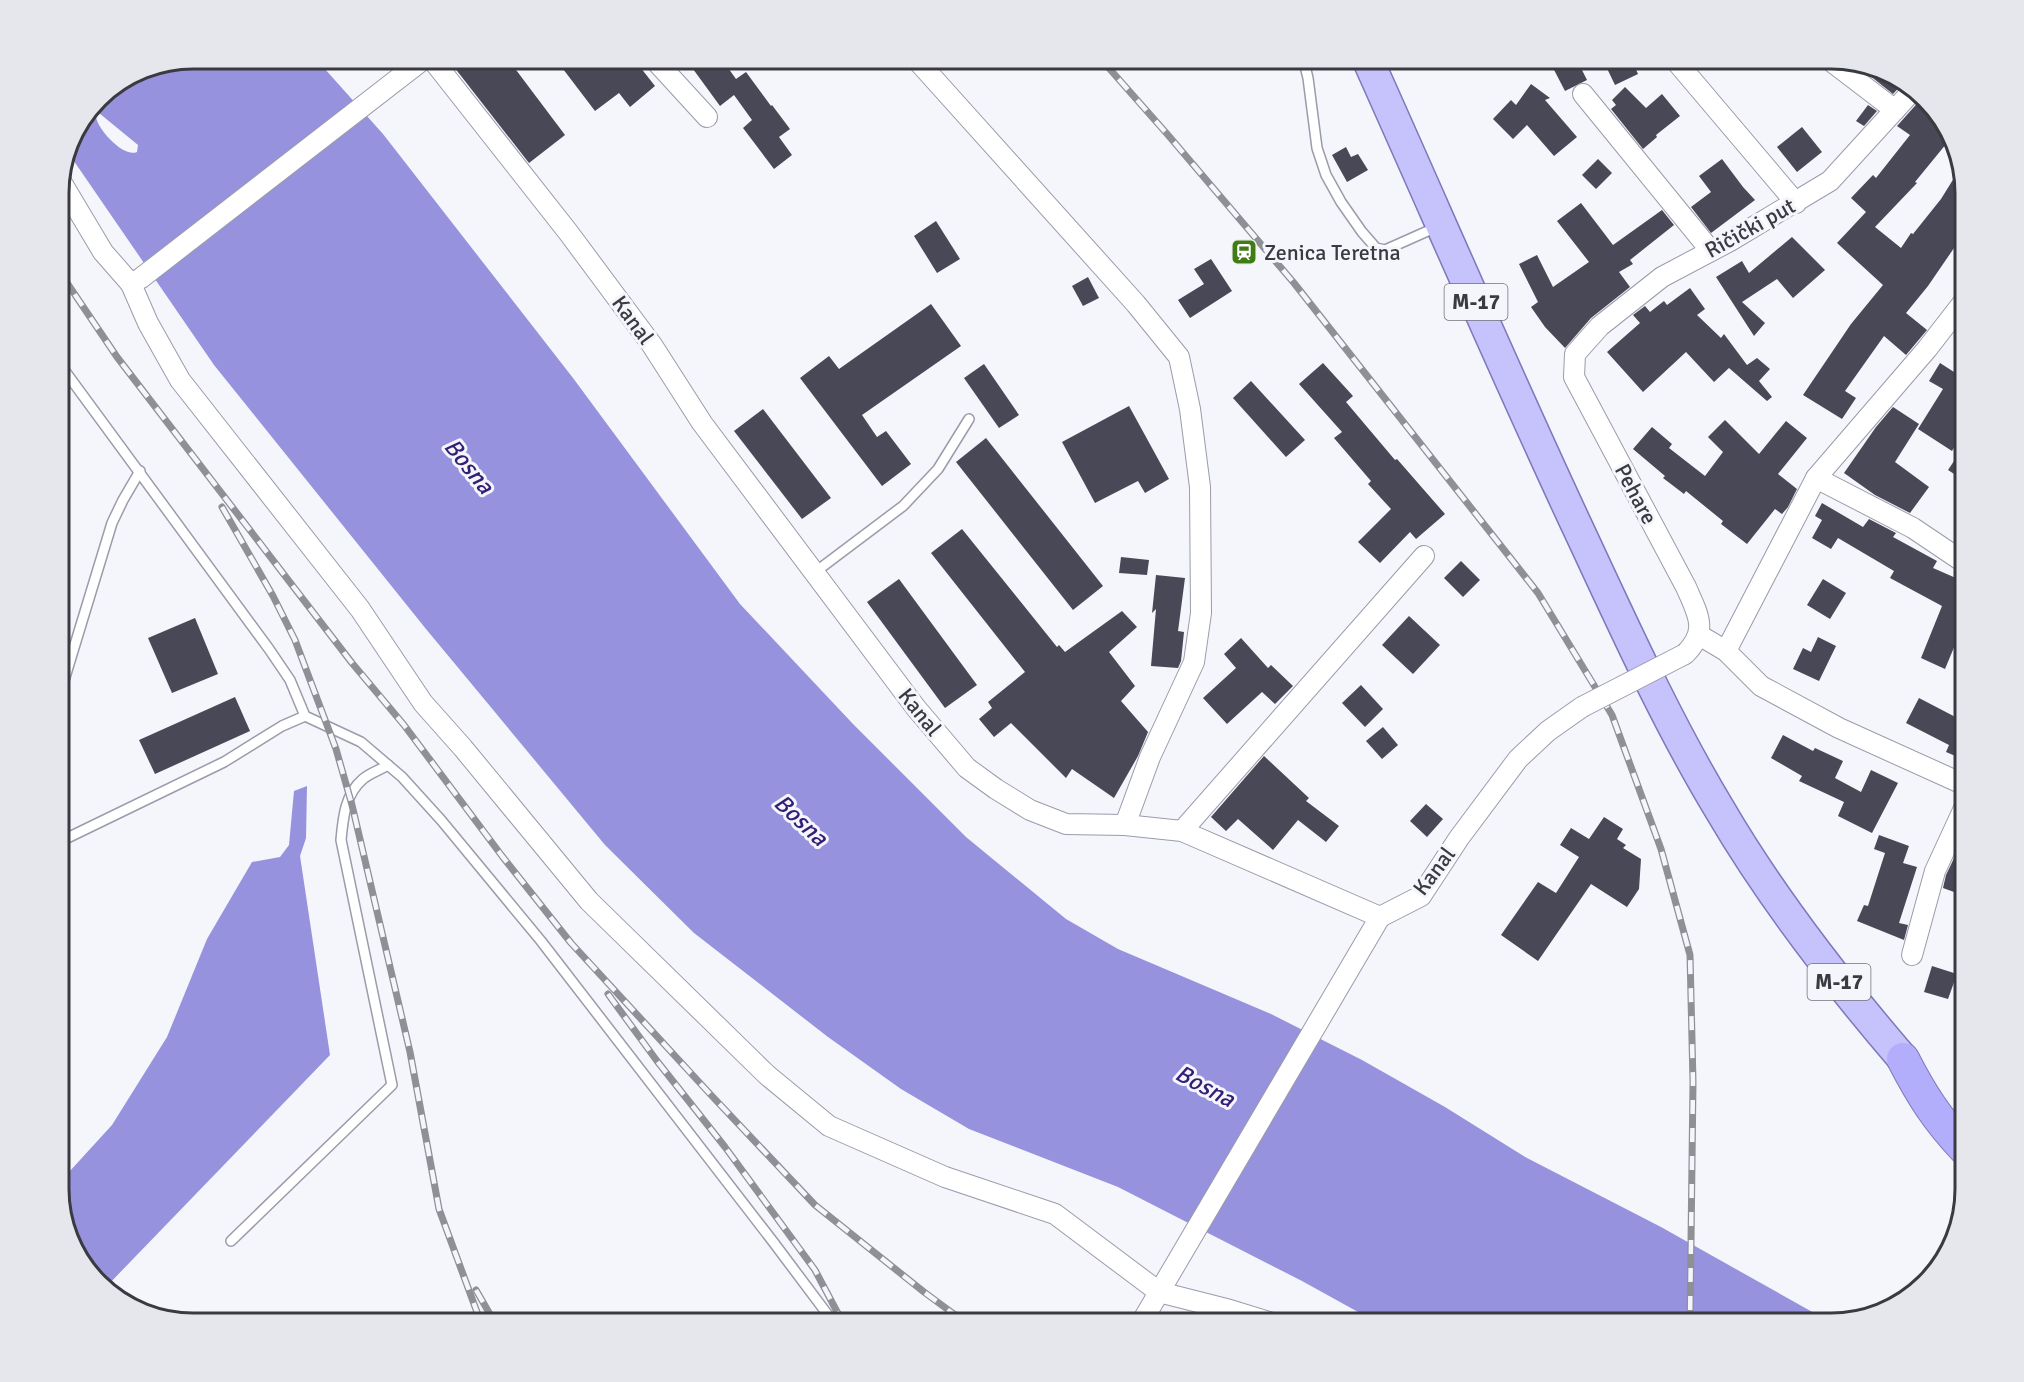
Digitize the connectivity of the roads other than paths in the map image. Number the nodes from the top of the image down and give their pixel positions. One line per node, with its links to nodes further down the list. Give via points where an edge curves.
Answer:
1 (411, 69): 17 (street)
2 (439, 69): 26 (street, Kanal, via 568,232 652,345 702,423)
3 (663, 69): 12 (street)
4 (925, 69): 33 (street, via 1179,357 1200,487 1201,613 1194,662 1150,757)
5 (1306, 69): 15 (lane, via 1317,148 1326,175 1362,232 1376,248 1385,250)
6 (1372, 69): 15 (main road, M-17)
7 (1683, 69): 14 (street)
8 (1842, 70): 11 (street)
9 (1583, 94): 16 (street)
10 (1908, 96): 11 (street, Ričički put)
11 (1895, 110): 14 (street, Ričički put, via 1830,181)
12 (707, 117)
13 (69, 195): 17 (street, via 103,252)
14 (1796, 203): 16 (street, Ričički put)
15 (1442, 225): 39 (main road, M-17, via 1521,406 1636,651 1719,809 1822,962)
16 (1711, 251): 19 (street, Ričički put, via 1662,277 1600,326)
17 (136, 281): 43 (street, via 148,323 180,380 360,609 423,703 589,902 695,1007 767,1075 829,1126 945,1178 1055,1214)
18 (1955, 313): 23 (street)
19 (1575, 354): 27 (street, Pehare, via 1574,377 1686,587 1700,622)
20 (69, 376): 22 (lane)
21 (969, 419): 26 (lane, via 938,469 903,506)
22 (140, 471): 29 (lane, via 112,523); 30 (lane, via 290,680)
23 (1816, 478): 25 (street, via 1912,528); 28 (street)
24 (1424, 556): 35 (street)
25 (1955, 556)
26 (814, 573): 33 (street, Kanal, via 916,708 967,768 1030,810 1066,824)
27 (1699, 635): 28 (street); 37 (street, Kanal, bridge, via 1684,654 1582,707 1548,731 1518,759 1421,896)
28 (1726, 651): 32 (street, via 1761,686 1839,728)
29 (69, 664)
30 (305, 716): 31 (lane, via 361,742); 36 (lane, via 224,762)
31 (388, 765): 42 (lane, via 363,779 350,795 341,840 392,1085); 44 (lane, via 441,820 541,941)
32 (1955, 780)
33 (1125, 825): 35 (street, Kanal)
34 (1955, 828): 38 (street, via 1935,871)
35 (1182, 831): 37 (street, Kanal)
36 (69, 837)
37 (1380, 917): 43 (street)
38 (1912, 955)
39 (1903, 1059): 40 (highway, M-17); 41 (highway, via 1929,1107)
40 (1955, 1114)
41 (1955, 1139)
42 (231, 1241)
43 (1159, 1292): 45 (street); 46 (street)
44 (826, 1313)
45 (1147, 1313)
46 (1240, 1313)

